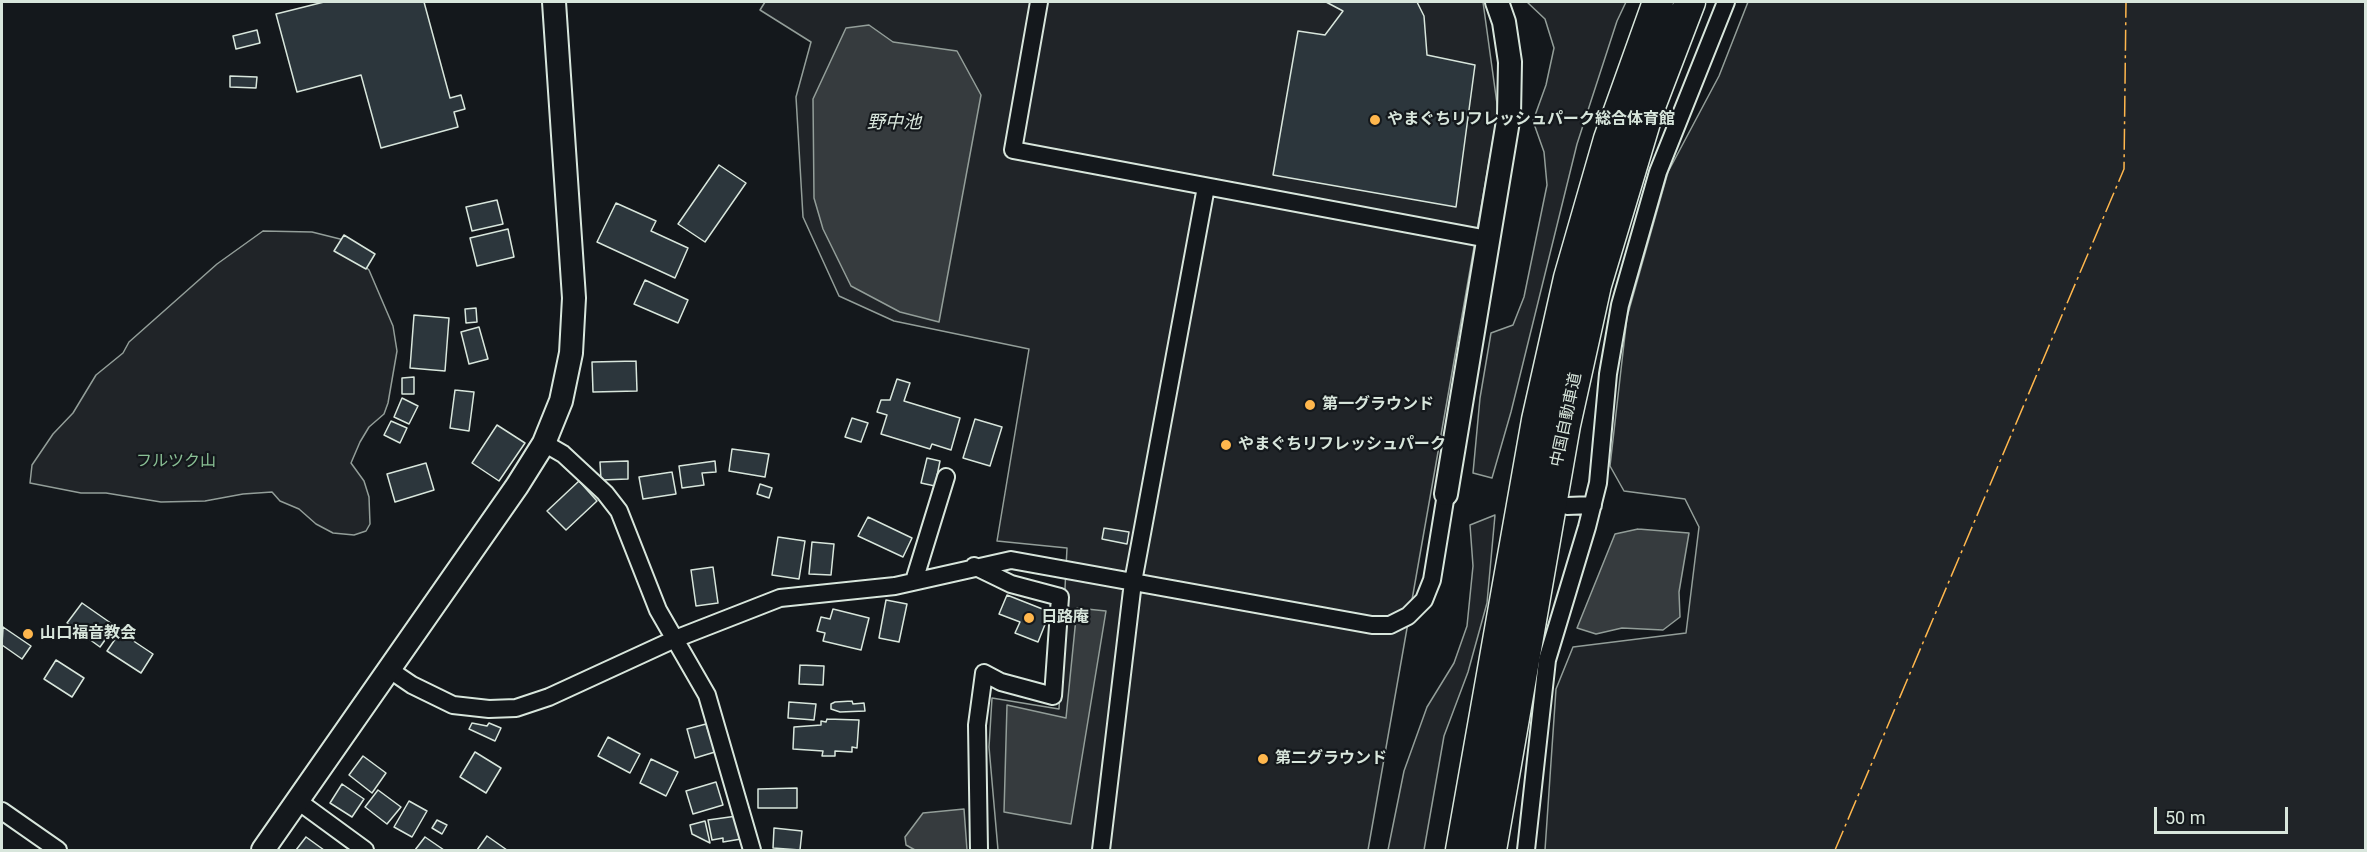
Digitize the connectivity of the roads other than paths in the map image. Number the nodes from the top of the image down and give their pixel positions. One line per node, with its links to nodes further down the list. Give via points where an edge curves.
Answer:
1 (554, 2): 9 (street, via 570,202 574,327 561,401)
2 (1039, 2): 7 (street, via 1013,150)
3 (1497, 2): 8 (street, via 1510,62 1509,115)
4 (1658, 2): 28 (highway, 中国自動車道, via 1609,139 1569,278 1537,420)
5 (1690, 2): 29 (highway, 中国自動車道, via 1649,109 1596,285 1558,459)
6 (1726, 2): 13 (street, via 1658,172 1634,248 1608,374)
7 (1206, 187): 8 (street); 16 (street)
8 (1488, 239): 11 (street)
9 (544, 443): 17 (street, via 563,454 619,511 658,610); 18 (street, via 485,535)
10 (946, 477): 15 (street)
11 (1446, 494): 16 (street, via 1432,580 1424,600 1408,616 1390,625)
12 (1567, 506): 13 (street)
13 (1593, 506): 30 (street, via 1547,660)
14 (974, 567): 15 (street); 16 (street, via 1011,560); 26 (street, via 1011,584 1059,597 1053,696 1001,682 984,673 976,725)
15 (914, 581): 17 (street, via 780,598)
16 (1133, 582): 27 (street)
17 (675, 639): 18 (street, via 549,697 516,708 453,705); 25 (street, via 707,695)
18 (390, 669): 19 (street)
19 (298, 801): 21 (street); 23 (street)
20 (2, 811): 22 (street)
21 (345, 845): 24 (street)
22 (58, 850)
23 (263, 850)
24 (365, 850)
25 (752, 850)
26 (979, 850)
27 (1101, 850)
28 (1461, 850)
29 (1491, 850)
30 (1526, 850)

